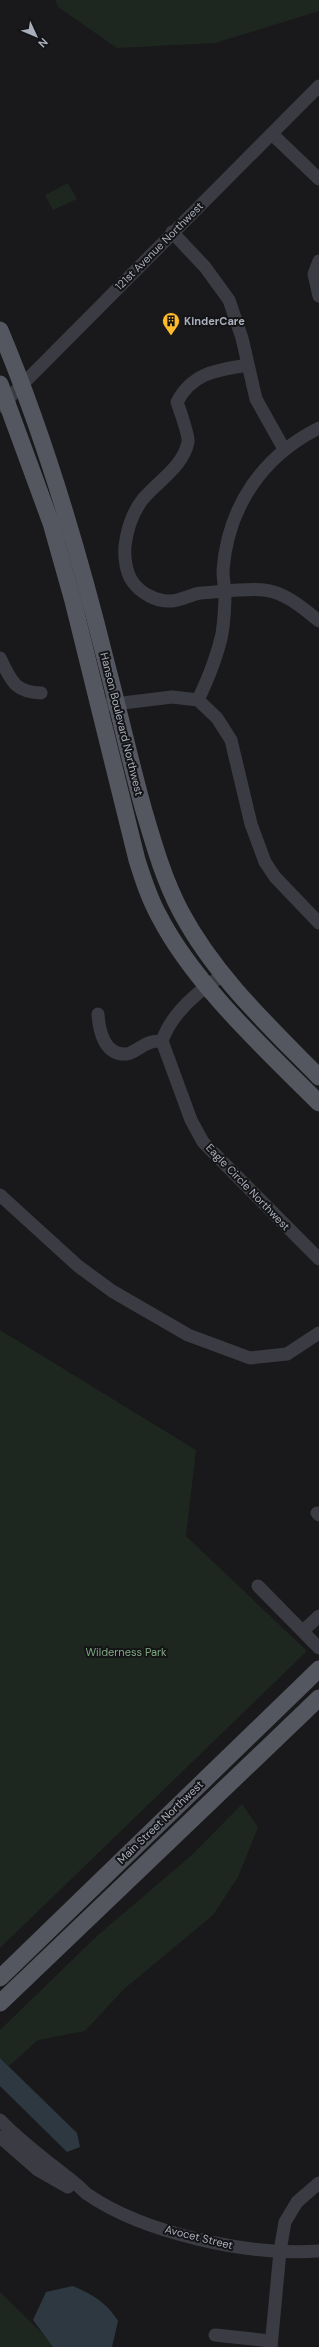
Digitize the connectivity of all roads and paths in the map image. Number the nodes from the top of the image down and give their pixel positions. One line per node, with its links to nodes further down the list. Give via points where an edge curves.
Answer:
1 (319, 86): 2 (street, 121st Avenue Northwest)
2 (272, 134): 3 (street); 4 (street, 121st Avenue Northwest)
3 (319, 179)
4 (172, 232): 8 (street, via 205,267 229,300); 10 (street, 121st Avenue Northwest)
5 (319, 261): 6 (street, via 314,274)
6 (319, 296)
7 (0, 330): 10 (main road, Hanson Boulevard Northwest)
8 (248, 365): 13 (street, via 256,399); 14 (street, via 212,371 183,390 177,402 188,441 184,454 174,468 143,499 132,516 124,553 132,581 151,597 172,601 199,593)
9 (0, 384): 11 (main road, Hanson Boulevard Northwest)
10 (23, 384): 11 (street, 121st Avenue Northwest); 19 (main road, Hanson Boulevard Northwest, via 69,525)
11 (3, 404): 20 (main road, Hanson Boulevard Northwest, via 51,523)
12 (319, 428): 13 (street)
13 (284, 449): 14 (street, via 256,479 244,496 235,516 226,548 223,571)
14 (225, 592): 15 (street, via 271,592 288,599); 18 (street, via 218,651)
15 (319, 621)
16 (0, 658): 17 (street, via 12,681 19,688)
17 (42, 693)
18 (198, 700): 19 (street, via 154,697); 21 (street, via 217,718 231,740 251,824 265,862 275,877)
19 (117, 704): 20 (street); 22 (main road, Hanson Boulevard Northwest, via 162,870 181,912)
20 (98, 706): 23 (main road, Hanson Boulevard Northwest, via 146,888 170,936)
21 (319, 923)
22 (223, 975): 23 (street); 26 (main road, Hanson Boulevard Northwest)
23 (208, 985): 25 (street, via 178,1012); 27 (main road, Hanson Boulevard Northwest, via 267,1052)
24 (98, 1014): 25 (street, via 102,1039 117,1052 126,1054 137,1051 148,1043)
25 (162, 1040): 29 (street, Eagle Circle Northwest, via 191,1120 203,1142)
26 (319, 1077)
27 (319, 1103)
28 (0, 1195): 30 (street, via 78,1266 112,1291 188,1335 250,1358 287,1354)
29 (319, 1259)
30 (319, 1333)
31 (258, 1586): 33 (street)
32 (319, 1616): 33 (street)
33 (303, 1631): 34 (street)
34 (319, 1648)
35 (319, 1669): 37 (main road, Main Street Northwest)
36 (319, 1698): 38 (main road, Main Street Northwest)
37 (0, 1978)
38 (0, 2002)
39 (0, 2120): 42 (street, Avocet Street, via 38,2156)
40 (0, 2137): 42 (street, Avocet Street, via 38,2170)
41 (319, 2183): 43 (street, via 306,2192 291,2211 285,2222)
42 (86, 2194): 43 (street, Avocet Street, via 130,2216 176,2233 230,2245)
43 (280, 2251): 44 (street, Avocet Street); 46 (street)
44 (319, 2251)
45 (216, 2335): 46 (street)
46 (271, 2344)

